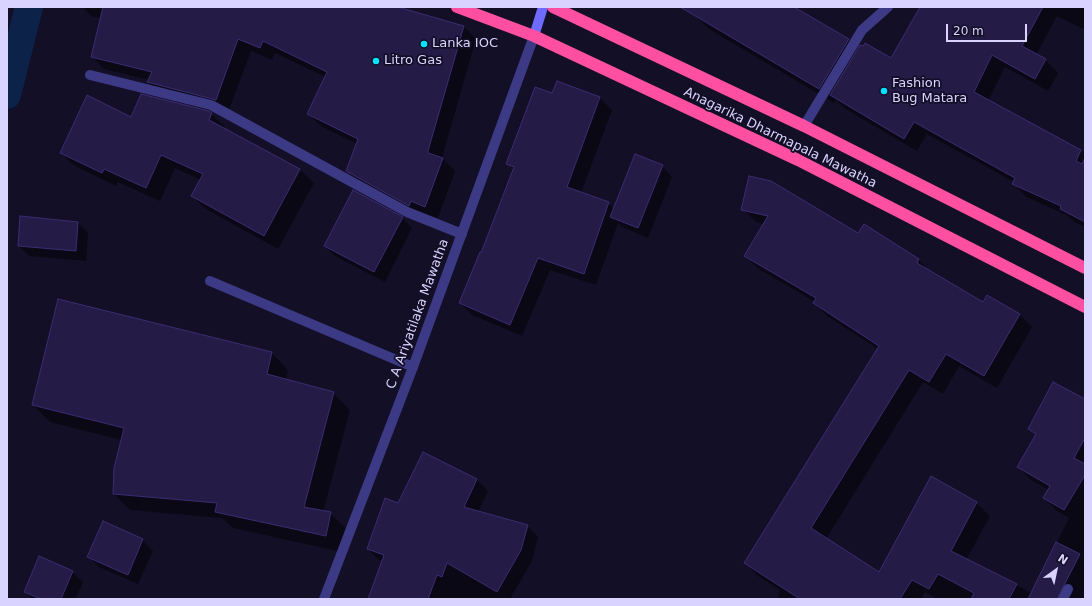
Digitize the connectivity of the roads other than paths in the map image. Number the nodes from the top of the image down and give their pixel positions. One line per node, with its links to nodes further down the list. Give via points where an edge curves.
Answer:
1 (457, 7): 5 (highway, Anagarika Dharmapala Mawatha)
2 (543, 7): 5 (street)
3 (553, 7): 7 (highway, Anagarika Dharmapala Mawatha)
4 (888, 7): 7 (street, via 862,30)
5 (534, 36): 8 (street, C A Ariyatilaka Mawatha); 11 (highway, Anagarika Dharmapala Mawatha, via 798,160)
6 (90, 75): 8 (street, via 211,105 408,212)
7 (804, 126): 9 (highway, Anagarika Dharmapala Mawatha)
8 (462, 234): 12 (street, C A Ariyatilaka Mawatha)
9 (1085, 268)
10 (210, 281): 12 (street)
11 (1085, 307)
12 (413, 367): 14 (street, C A Ariyatilaka Mawatha)
13 (1068, 589): 15 (street)
14 (324, 599)
15 (1063, 599)

